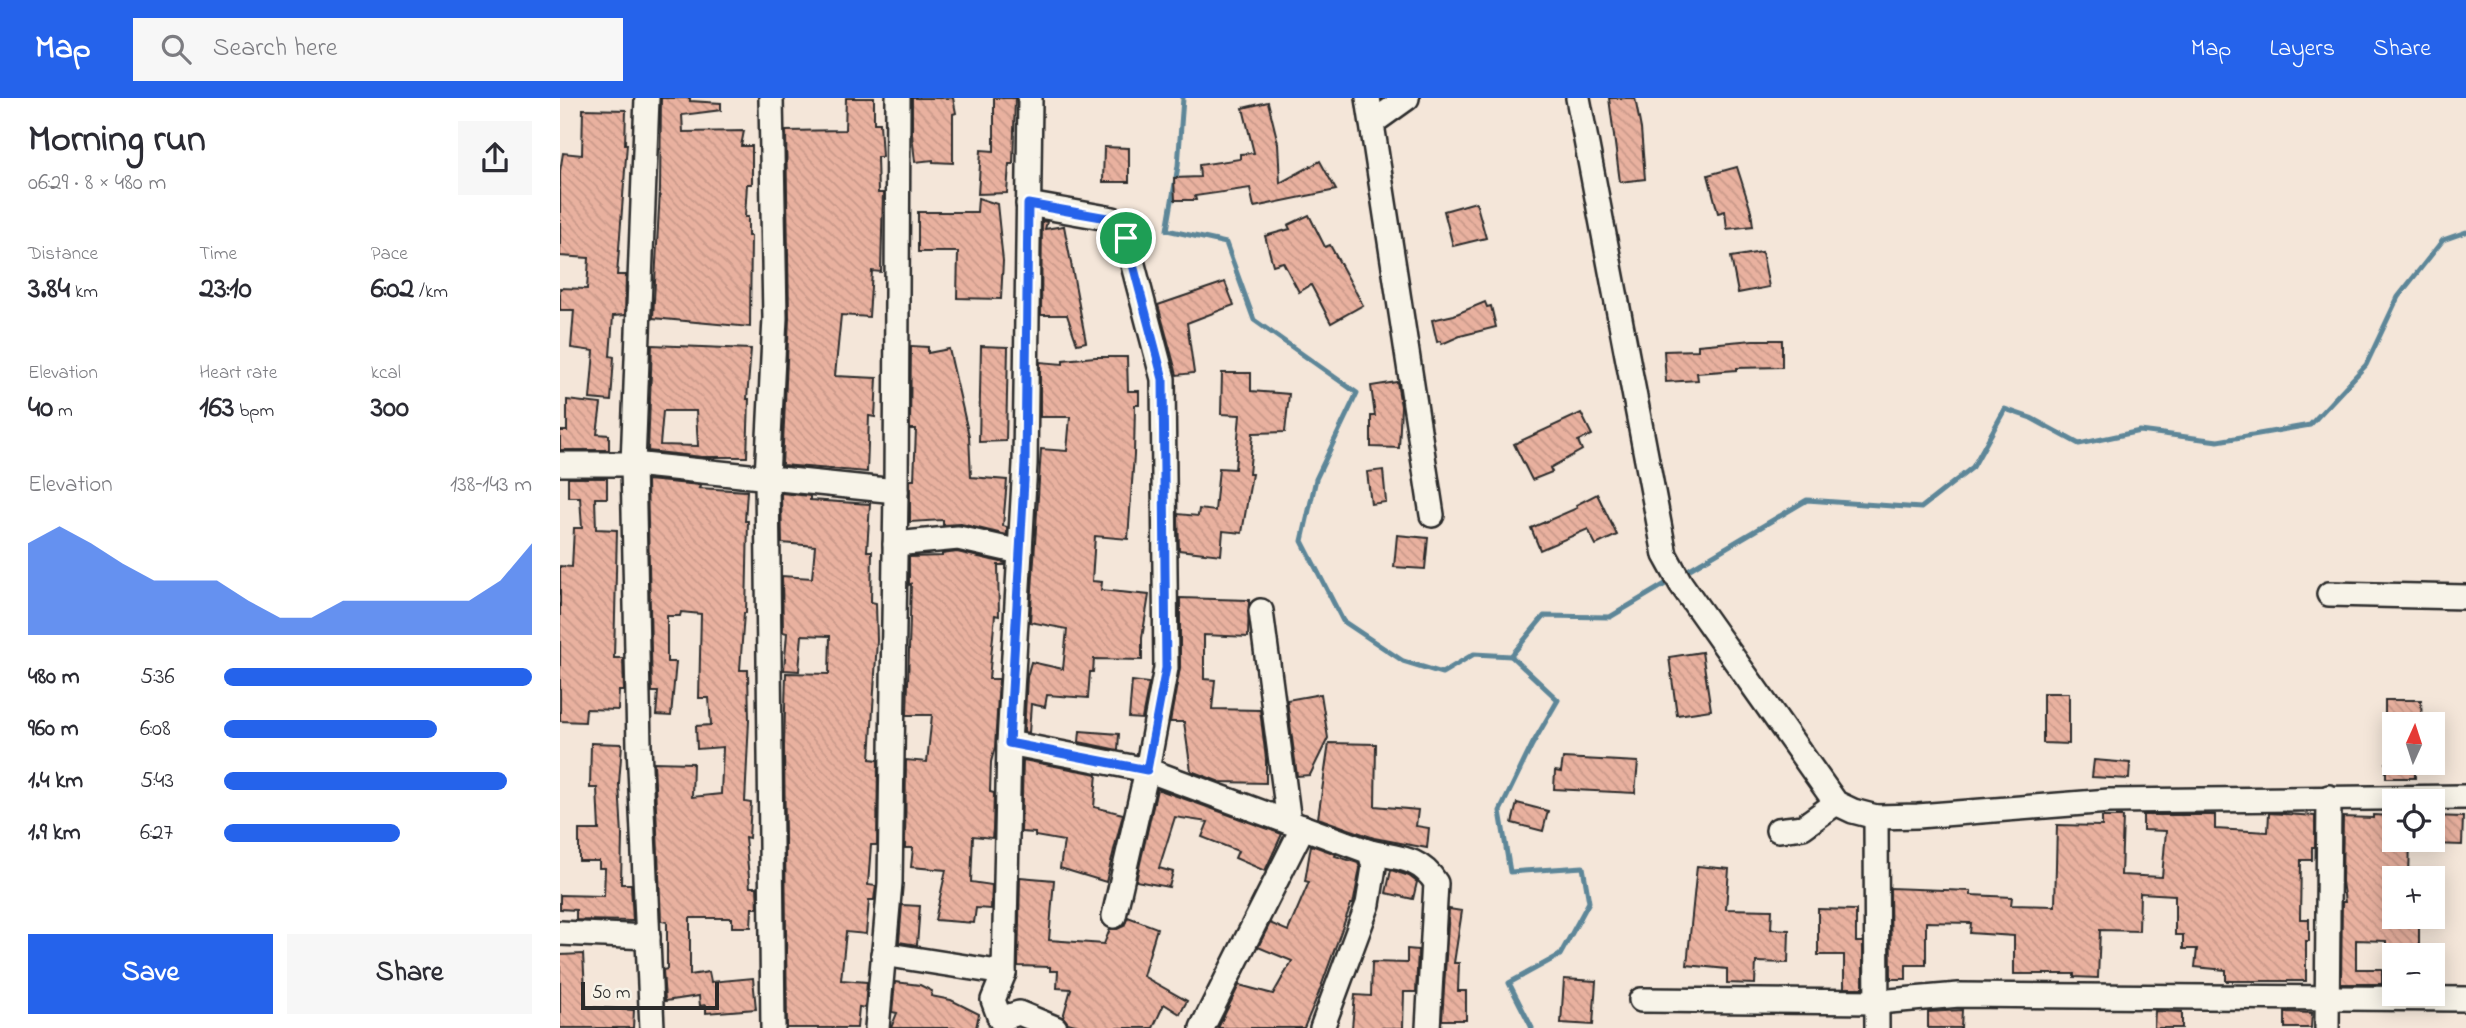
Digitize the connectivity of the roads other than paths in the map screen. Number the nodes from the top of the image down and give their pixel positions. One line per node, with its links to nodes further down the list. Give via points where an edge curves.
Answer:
1 (647, 98): 11 (street)
2 (771, 98): 12 (street, via 775,318)
3 (898, 98): 13 (street)
4 (1030, 98): 9 (street)
5 (1368, 98): 8 (street)
6 (1407, 98): 8 (street)
7 (1578, 98): 24 (street, via 1665,555)
8 (1372, 123): 14 (street)
9 (1028, 204): 16 (street); 21 (street, via 1113,219 1126,238 1163,379 1166,668)
10 (560, 464): 11 (street)
11 (633, 464): 12 (street); 31 (street)
12 (767, 477): 13 (street); 40 (street)
13 (896, 491): 15 (street)
14 (1432, 515)
15 (895, 544): 16 (street, via 958,538); 32 (street, via 890,883)
16 (1020, 552): 20 (street)
17 (2329, 594): 18 (street)
18 (2466, 597)
19 (1261, 611): 26 (street)
20 (1009, 743): 21 (street); 33 (street)
21 (1147, 770): 26 (street); 29 (street)
22 (2329, 797): 23 (street); 25 (street, via 2109,801); 34 (street)
23 (2466, 797)
24 (1836, 803): 25 (street); 27 (street, via 1803,827)
25 (1876, 817): 37 (street)
26 (1296, 824): 28 (street); 43 (street)
27 (1779, 830)
28 (1370, 852): 44 (street, via 1374,867 1368,904); 45 (street, via 1418,863 1436,883)
29 (1114, 916)
30 (560, 933): 31 (street)
31 (648, 937): 39 (street)
32 (883, 954): 33 (street); 41 (street)
33 (1004, 973): 38 (street, via 993,1000)
34 (2327, 999): 35 (street); 37 (street, via 1959,995); 47 (street)
35 (2466, 999)
36 (1641, 1000): 37 (street)
37 (1878, 1002): 46 (street)
38 (998, 1023): 42 (street, via 1019,1013)
39 (652, 1028)
40 (773, 1028)
41 (877, 1028)
42 (1055, 1028)
43 (1202, 1028)
44 (1322, 1028)
45 (1428, 1028)
46 (1877, 1028)
47 (2327, 1028)

